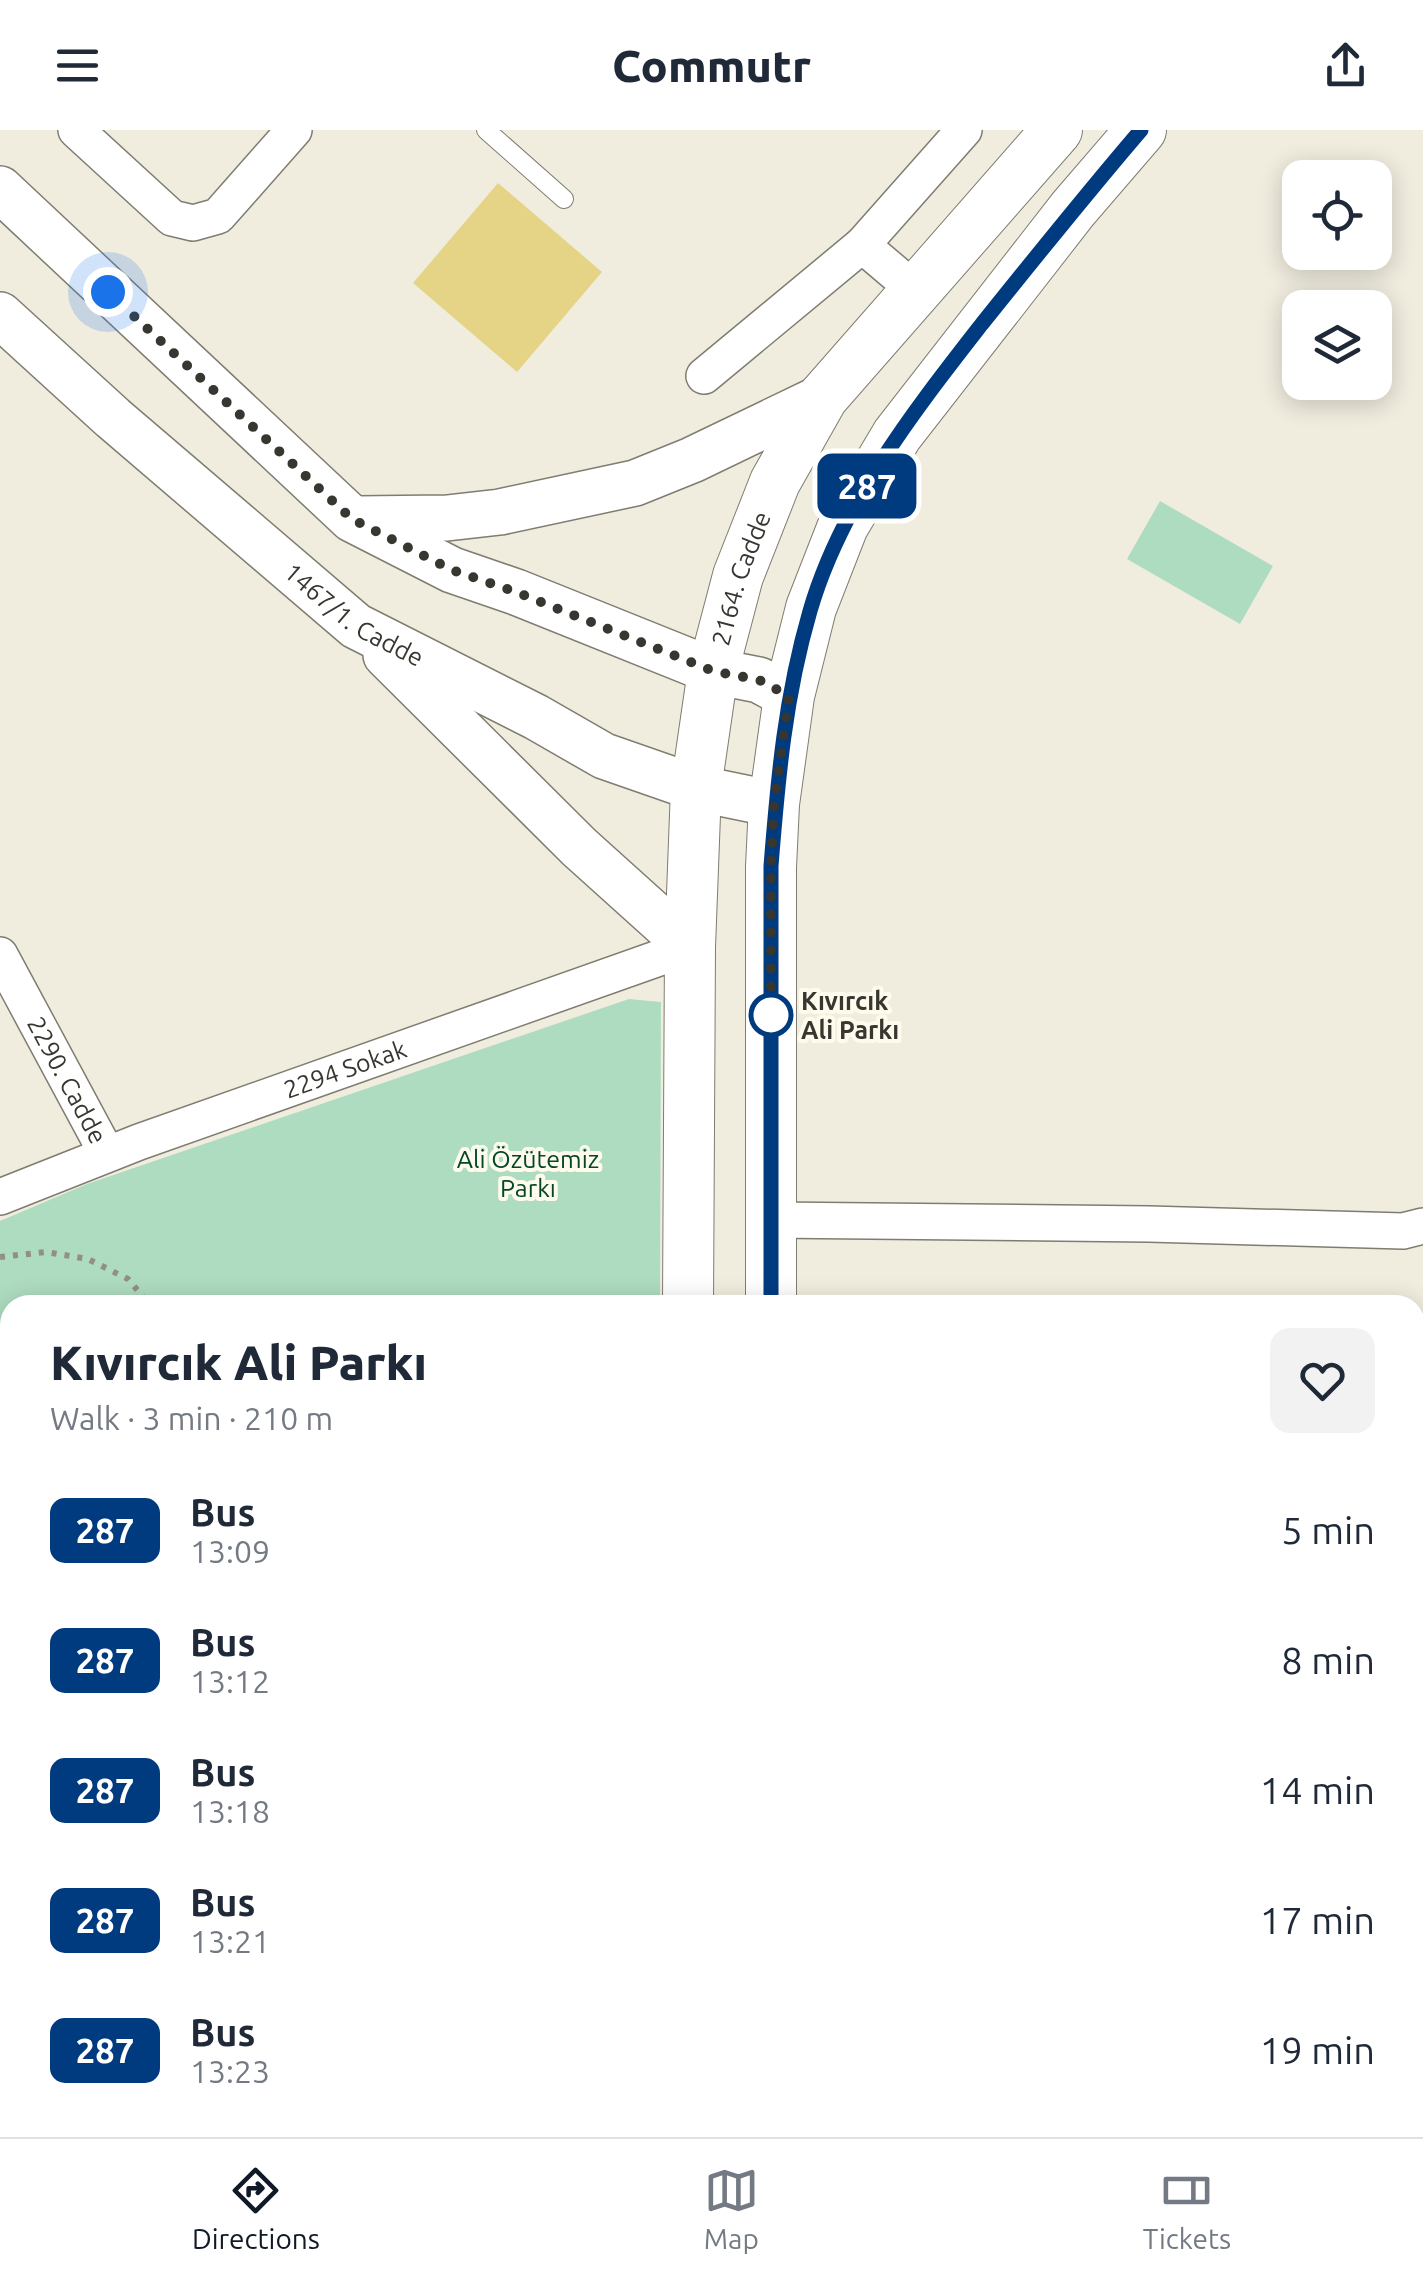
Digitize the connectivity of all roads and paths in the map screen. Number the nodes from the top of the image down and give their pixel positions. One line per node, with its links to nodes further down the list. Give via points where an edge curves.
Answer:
1 (76, 130): 2 (street, via 172,218 193,224 218,216)
2 (294, 130)
3 (486, 130): 8 (lane)
4 (964, 130): 9 (street)
5 (1057, 130): 10 (main road, 2164. Cadde)
6 (1141, 130): 17 (main road, via 897,435 843,526 810,608)
7 (0, 189): 14 (street)
8 (564, 198)
9 (862, 245): 10 (street); 12 (street)
10 (916, 290): 13 (main road, 2164. Cadde)
11 (0, 316): 15 (street, 1467/1. Cadde)
12 (704, 376)
13 (823, 396): 14 (street, via 635,483 482,514); 16 (main road, 2164. Cadde, via 775,482 738,576)
14 (352, 519): 16 (street, via 452,570)
15 (356, 626): 18 (street, 1467/1. Cadde, via 604,756); 20 (street)
16 (713, 671): 17 (street, via 759,680); 18 (main road, 2164. Cadde)
17 (789, 696): 19 (main road)
18 (696, 788): 19 (street, 1467/1. Cadde); 20 (main road, 2164. Cadde)
19 (774, 804): 24 (main road)
20 (690, 948): 22 (street, 2294 Sokak); 28 (main road, 2164. Cadde)
21 (0, 955): 22 (street, 2290. Cadde)
22 (108, 1154): 23 (street, 2294 Sokak)
23 (0, 1197)
24 (771, 1220): 25 (street, via 1403,1231); 29 (main road)
25 (1423, 1226)
26 (0, 1257): 27 (path, via 46,1252 88,1260 128,1279)
27 (142, 1295)
28 (688, 1295)
29 (771, 1295)

